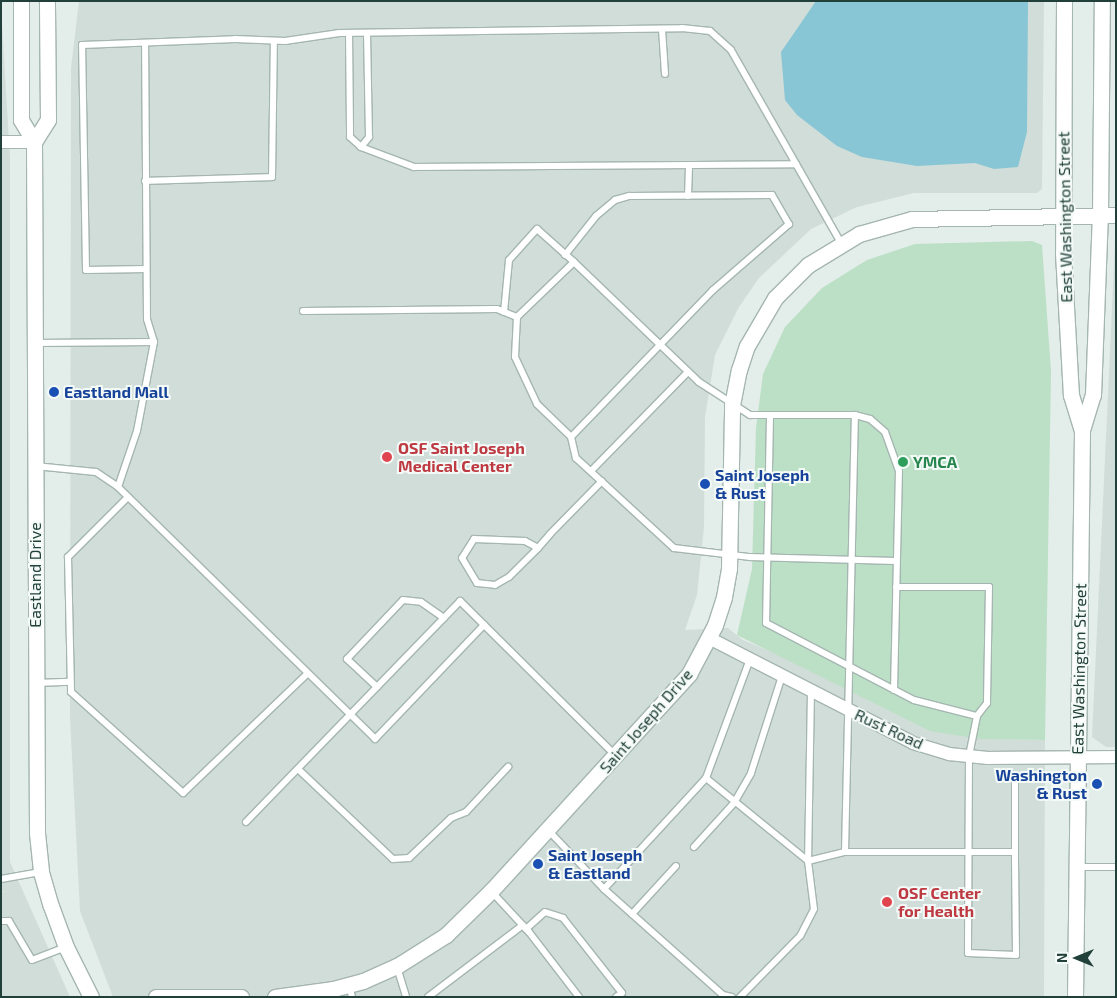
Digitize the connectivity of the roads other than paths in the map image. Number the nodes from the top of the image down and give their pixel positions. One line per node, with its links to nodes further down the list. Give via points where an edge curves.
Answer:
1 (21, 1): 12 (main road, via 21,120)
2 (47, 1): 12 (main road, via 48,120)
3 (1064, 1): 20 (main road, East Washington Street)
4 (1102, 1): 18 (main road, East Washington Street)
5 (662, 29): 7 (lane); 10 (lane); 14 (lane, via 710,31 731,50)
6 (349, 33): 7 (lane); 8 (lane); 13 (lane, via 350,137)
7 (367, 33): 13 (lane, via 369,137)
8 (274, 41): 9 (lane); 16 (lane, via 272,177)
9 (145, 42): 16 (lane); 24 (lane, via 82,45 86,270)
10 (665, 74)
11 (1, 142): 12 (street)
12 (34, 142): 29 (main road, Eastland Drive)
13 (361, 147): 15 (lane, via 414,167)
14 (796, 164): 15 (lane); 21 (lane)
15 (689, 165): 17 (lane)
16 (145, 181): 24 (lane)
17 (688, 196): 22 (lane, via 629,196 615,200 596,216); 30 (lane, via 772,195 789,224 713,290)
18 (1100, 215): 19 (main road, Saint Joseph Drive); 20 (main road, Saint Joseph Drive); 35 (main road, East Washington Street, via 1093,395)
19 (1116, 215)
20 (1063, 217): 21 (main road, Saint Joseph Drive, via 928,217 878,227); 35 (main road, East Washington Street, via 1071,395)
21 (841, 244): 32 (main road, Saint Joseph Drive, via 808,265 776,298 747,346)
22 (565, 255): 23 (lane); 26 (lane, via 537,228 509,260)
23 (574, 262): 27 (lane); 30 (lane)
24 (146, 269): 28 (lane, via 147,319)
25 (303, 311): 26 (lane, via 497,309)
26 (504, 312): 27 (lane)
27 (517, 317): 36 (lane, via 515,357 537,404)
28 (154, 342): 29 (lane); 40 (lane, via 137,431)
29 (33, 343): 37 (main road, Eastland Drive)
30 (662, 346): 31 (lane); 36 (lane)
31 (688, 372): 32 (lane); 38 (lane)
32 (732, 405): 34 (lane, via 750,415); 43 (main road, Saint Joseph Drive)
33 (855, 415): 34 (lane); 45 (lane); 46 (lane, via 870,419 885,432 899,471)
34 (770, 417): 44 (lane)
35 (1082, 430): 65 (main road, East Washington Street)
36 (571, 437): 38 (lane, via 576,458)
37 (34, 466): 40 (lane, via 62,466 96,472); 56 (main road, Eastland Drive)
38 (591, 471): 39 (lane)
39 (602, 481): 42 (lane); 43 (lane, via 674,548)
40 (118, 487): 41 (lane)
41 (128, 496): 53 (lane); 55 (lane, via 68,557)
42 (538, 548): 42 (lane, via 509,577 495,585 477,583 462,558 474,539 525,540)
43 (729, 554): 44 (lane); 50 (main road, Saint Joseph Drive, via 724,597)
44 (767, 558): 45 (lane); 52 (lane, via 766,623)
45 (852, 560): 46 (lane); 52 (lane)
46 (896, 561): 47 (lane)
47 (896, 587): 58 (lane); 62 (lane, via 989,587 987,703)
48 (444, 618): 49 (lane, via 460,602); 57 (lane); 57 (lane, via 421,602 403,600 347,659)
49 (484, 625): 61 (lane, via 375,739); 63 (lane)
50 (709, 638): 51 (street, Rust Road); 63 (main road, Saint Joseph Drive, via 683,681)
51 (750, 659): 54 (street, Rust Road); 69 (lane)
52 (849, 667): 58 (lane); 60 (lane)
53 (307, 674): 55 (lane, via 182,793 71,692); 61 (lane)
54 (782, 676): 59 (street, Rust Road); 71 (lane, via 751,773)
55 (70, 682): 56 (lane)
56 (35, 683): 82 (main road, Eastland Drive, via 37,833)
57 (377, 687): 61 (lane)
58 (894, 690): 62 (lane, via 914,700)
59 (811, 691): 60 (street, Rust Road); 78 (lane)
60 (848, 710): 64 (street, Rust Road, via 913,743); 75 (lane)
61 (349, 716): 68 (lane)
62 (976, 716): 64 (lane)
63 (616, 756): 73 (main road, Saint Joseph Drive)
64 (969, 756): 65 (street, Rust Road); 76 (lane)
65 (1077, 757): 66 (street, Rust Road); 80 (main road, East Washington Street)
66 (1116, 757)
67 (508, 767): 68 (lane, via 466,812 451,818 409,858 394,860)
68 (298, 769): 72 (lane)
69 (706, 778): 71 (lane); 84 (lane)
70 (1015, 782): 77 (lane)
71 (734, 803): 74 (lane); 78 (lane)
72 (246, 822)
73 (548, 830): 84 (lane); 85 (main road, Saint Joseph Drive)
74 (694, 847)
75 (845, 852): 76 (lane); 78 (lane)
76 (968, 852): 77 (lane); 77 (lane, via 968,953 1016,955)
77 (1015, 852)
78 (808, 862): 102 (lane, via 814,910 800,936)
79 (676, 866): 86 (lane)
80 (1076, 867): 81 (lane); 103 (main road, East Washington Street)
81 (1116, 867)
82 (42, 872): 83 (lane); 89 (main road, Eastland Drive)
83 (1, 879)
84 (604, 888): 86 (lane)
85 (491, 891): 88 (lane); 90 (main road, Saint Joseph Drive, via 446,935)
86 (632, 914): 101 (lane, via 723,995)
87 (1, 921): 89 (lane, via 9,921 32,960)
88 (524, 927): 98 (lane); 99 (lane); 100 (lane, via 545,912 563,918 622,993)
89 (66, 947): 93 (main road, Eastland Drive)
90 (397, 966): 91 (main road, Saint Joseph Drive); 97 (lane)
91 (350, 991): 92 (main road, Saint Joseph Drive)
92 (308, 995): 96 (main road, Saint Joseph Drive)
93 (91, 997)
94 (156, 997): 95 (main road)
95 (241, 997)
96 (275, 997)
97 (406, 997)
98 (428, 997)
99 (579, 997)
100 (616, 997)
101 (732, 997)
102 (740, 997)
103 (1075, 997)

